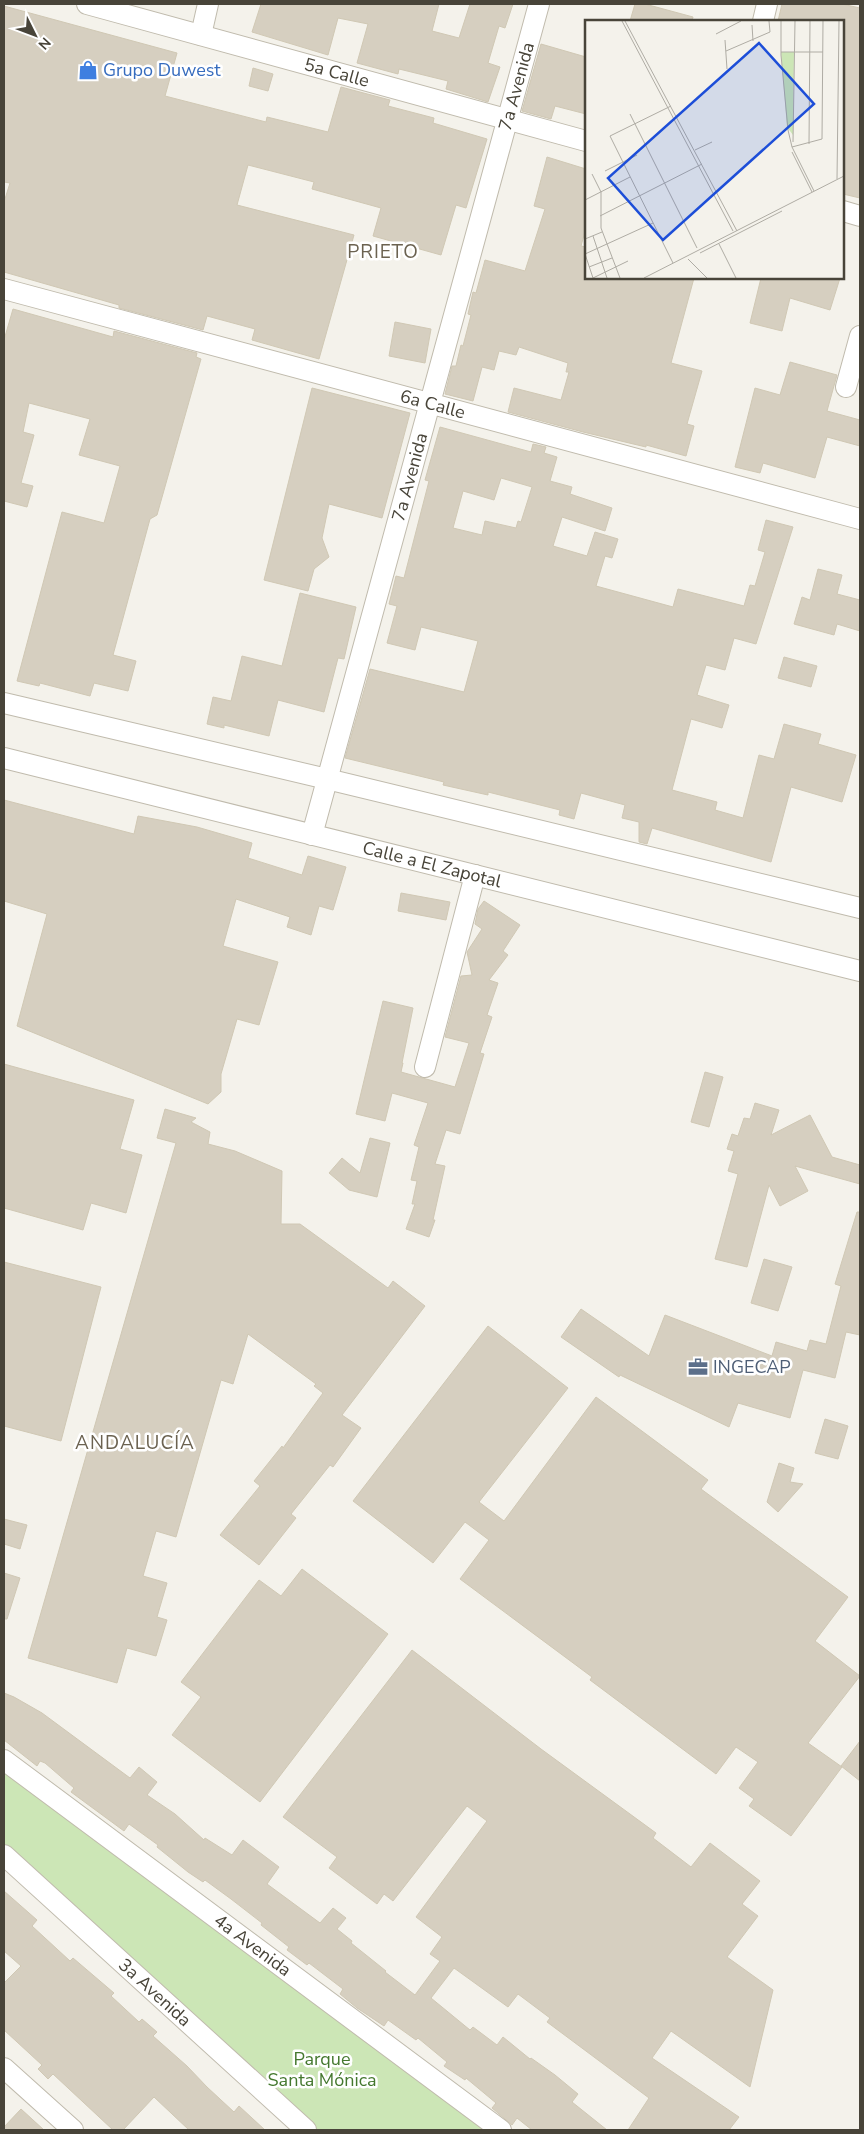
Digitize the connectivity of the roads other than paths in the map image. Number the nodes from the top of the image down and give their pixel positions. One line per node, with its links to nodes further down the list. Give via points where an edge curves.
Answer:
1 (87, 4): 6 (street, 5a Calle)
2 (208, 4): 6 (street)
3 (539, 4): 7 (street, 7a Avenida)
4 (767, 4): 5 (street)
5 (763, 20)
6 (200, 35): 7 (street, 5a Calle)
7 (508, 119): 8 (street, 5a Calle); 14 (street, 7a Avenida)
8 (585, 141)
9 (844, 211): 10 (street)
10 (860, 216)
11 (4, 289): 14 (street, 6a Calle)
12 (860, 336): 13 (street)
13 (846, 387)
14 (430, 404): 15 (street, 6a Calle); 18 (street, 7a Avenida)
15 (860, 519)
16 (4, 703): 18 (street)
17 (4, 758): 19 (street, Calle a El Zapotal)
18 (327, 779): 19 (street, 7a Avenida); 21 (street)
19 (312, 835): 20 (street, Calle a El Zapotal)
20 (475, 875): 22 (street, Calle a El Zapotal); 23 (street)
21 (860, 908)
22 (860, 971)
23 (425, 1067)
24 (4, 1761): 29 (street, 4a Avenida)
25 (4, 1855): 28 (street, 3a Avenida)
26 (4, 2068): 27 (street)
27 (72, 2130)
28 (306, 2130)
29 (501, 2130)

